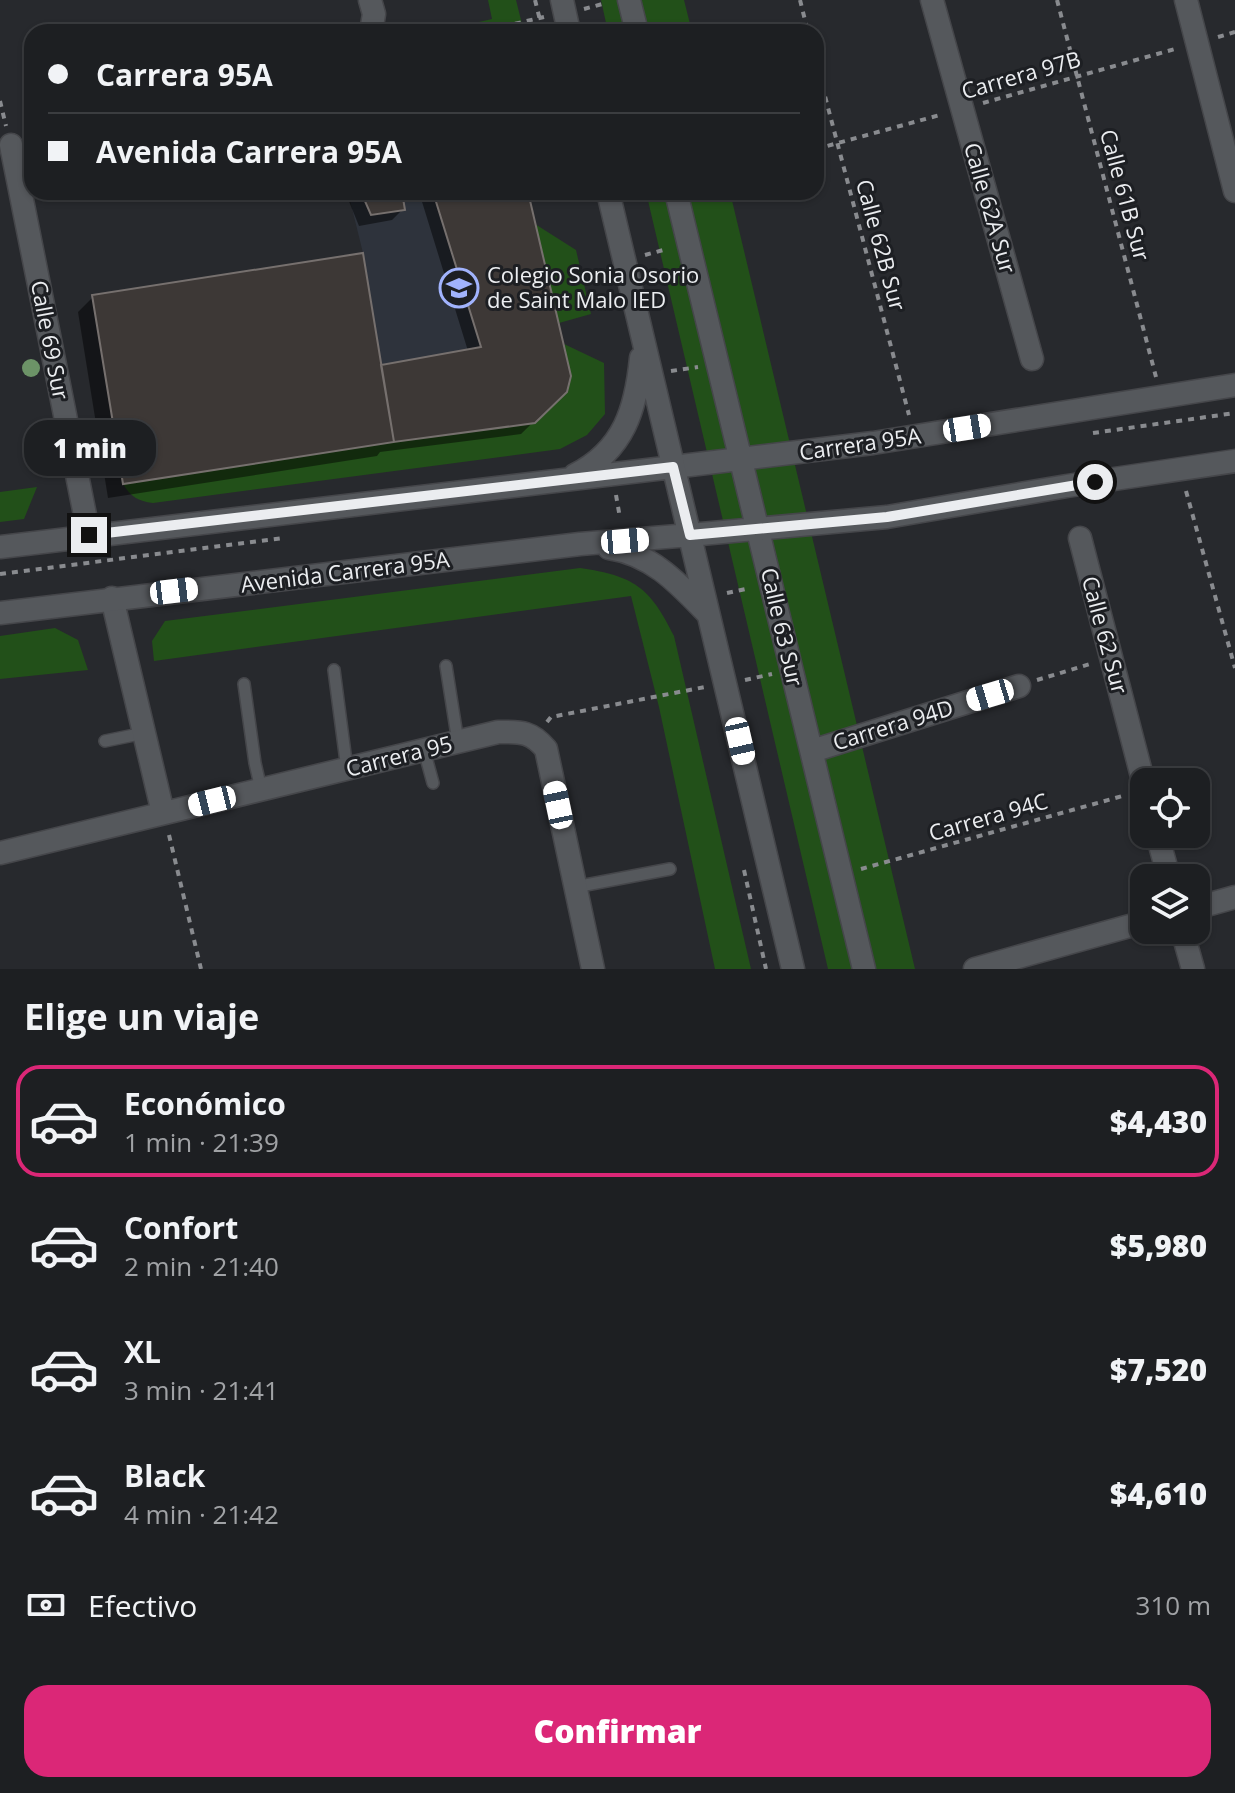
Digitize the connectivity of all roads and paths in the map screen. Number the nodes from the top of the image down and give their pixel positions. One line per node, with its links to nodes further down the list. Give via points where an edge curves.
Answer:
1 (370, 0): 9 (street)
2 (535, 0): 10 (path)
3 (562, 0): 11 (street)
4 (629, 0): 12 (street)
5 (800, 0): 13 (path)
6 (932, 0): 18 (street, Calle 62A Sur)
7 (1057, 0): 16 (path, Calle 61B Sur)
8 (1186, 0): 15 (street)
9 (372, 24)
10 (541, 24)
11 (567, 24)
12 (635, 24)
13 (806, 24)
14 (1235, 32): 15 (path, Carrera 97B)
15 (1198, 43): 16 (path, Carrera 97B); 22 (street)
16 (1078, 76): 18 (path, Carrera 97B); 30 (path, Calle 61B Sur)
17 (824, 91): 19 (path, Calle 62B Sur)
18 (963, 108): 19 (path, Carrera 97B); 28 (street, Calle 62A Sur)
19 (838, 143): 21 (path, Carrera 97B); 31 (path, Calle 62B Sur)
20 (14, 144): 23 (street, Calle 69 Sur)
21 (824, 147)
22 (1235, 191)
23 (24, 196)
24 (25, 200): 39 (street, Calle 69 Sur)
25 (610, 200): 27 (street)
26 (678, 200): 32 (street, Calle 63 Sur)
27 (642, 341): 34 (street); 37 (street, via 637,392 617,440 602,458)
28 (1032, 359)
29 (1235, 385): 30 (street, Carrera 95A)
30 (1161, 398): 31 (street, Carrera 95A)
31 (914, 437): 32 (street, Carrera 95A)
32 (742, 459): 34 (street, Carrera 95A); 38 (street, Calle 63 Sur)
33 (1235, 461): 35 (street)
34 (673, 467): 36 (street); 40 (street)
35 (1180, 469): 38 (street, via 887,517); 50 (path)
36 (611, 474): 37 (street); 42 (path)
37 (566, 479): 39 (street)
38 (759, 529): 40 (street); 51 (street, Calle 63 Sur)
39 (89, 535): 44 (street)
40 (690, 535): 42 (street, Avenida Carrera 95A); 47 (street)
41 (1080, 538): 48 (street, Calle 62 Sur)
42 (625, 541): 43 (street, Avenida Carrera 95A)
43 (580, 544): 45 (street, Avenida Carrera 95A); 47 (street, via 616,549 649,562)
44 (0, 547)
45 (112, 598): 46 (street, Avenida Carrera 95A); 56 (street)
46 (0, 613)
47 (710, 616): 54 (street)
48 (1111, 657): 55 (path); 62 (street, Calle 62 Sur)
49 (446, 666): 59 (lane)
50 (1235, 668)
51 (792, 669): 54 (path); 61 (street, Calle 63 Sur)
52 (334, 670): 63 (lane)
53 (244, 684): 65 (lane)
54 (726, 684): 57 (path, via 551,717); 78 (street)
55 (1019, 686): 61 (street, Carrera 94D)
56 (144, 733): 58 (lane); 67 (street)
57 (535, 736): 59 (street, Carrera 95, via 498,732); 71 (street, via 546,749)
58 (105, 741)
59 (458, 742): 60 (street, Carrera 95)
60 (424, 750): 63 (street, Carrera 95); 64 (lane)
61 (812, 751): 70 (street, Calle 63 Sur)
62 (1132, 768)
63 (347, 769): 65 (street, Carrera 95)
64 (433, 783)
65 (261, 789): 67 (street, Carrera 95)
66 (1130, 791): 70 (path, Carrera 94C)
67 (163, 813): 68 (street, Carrera 95); 76 (path)
68 (0, 853)
69 (670, 869): 71 (lane)
70 (841, 875): 79 (street, Calle 63 Sur)
71 (575, 887): 77 (street)
72 (1235, 897): 73 (street)
73 (1210, 904)
74 (1130, 926): 80 (street)
75 (1186, 944): 81 (street)
76 (201, 969)
77 (593, 969)
78 (793, 969)
79 (864, 969)
80 (975, 969)
81 (1193, 969)

